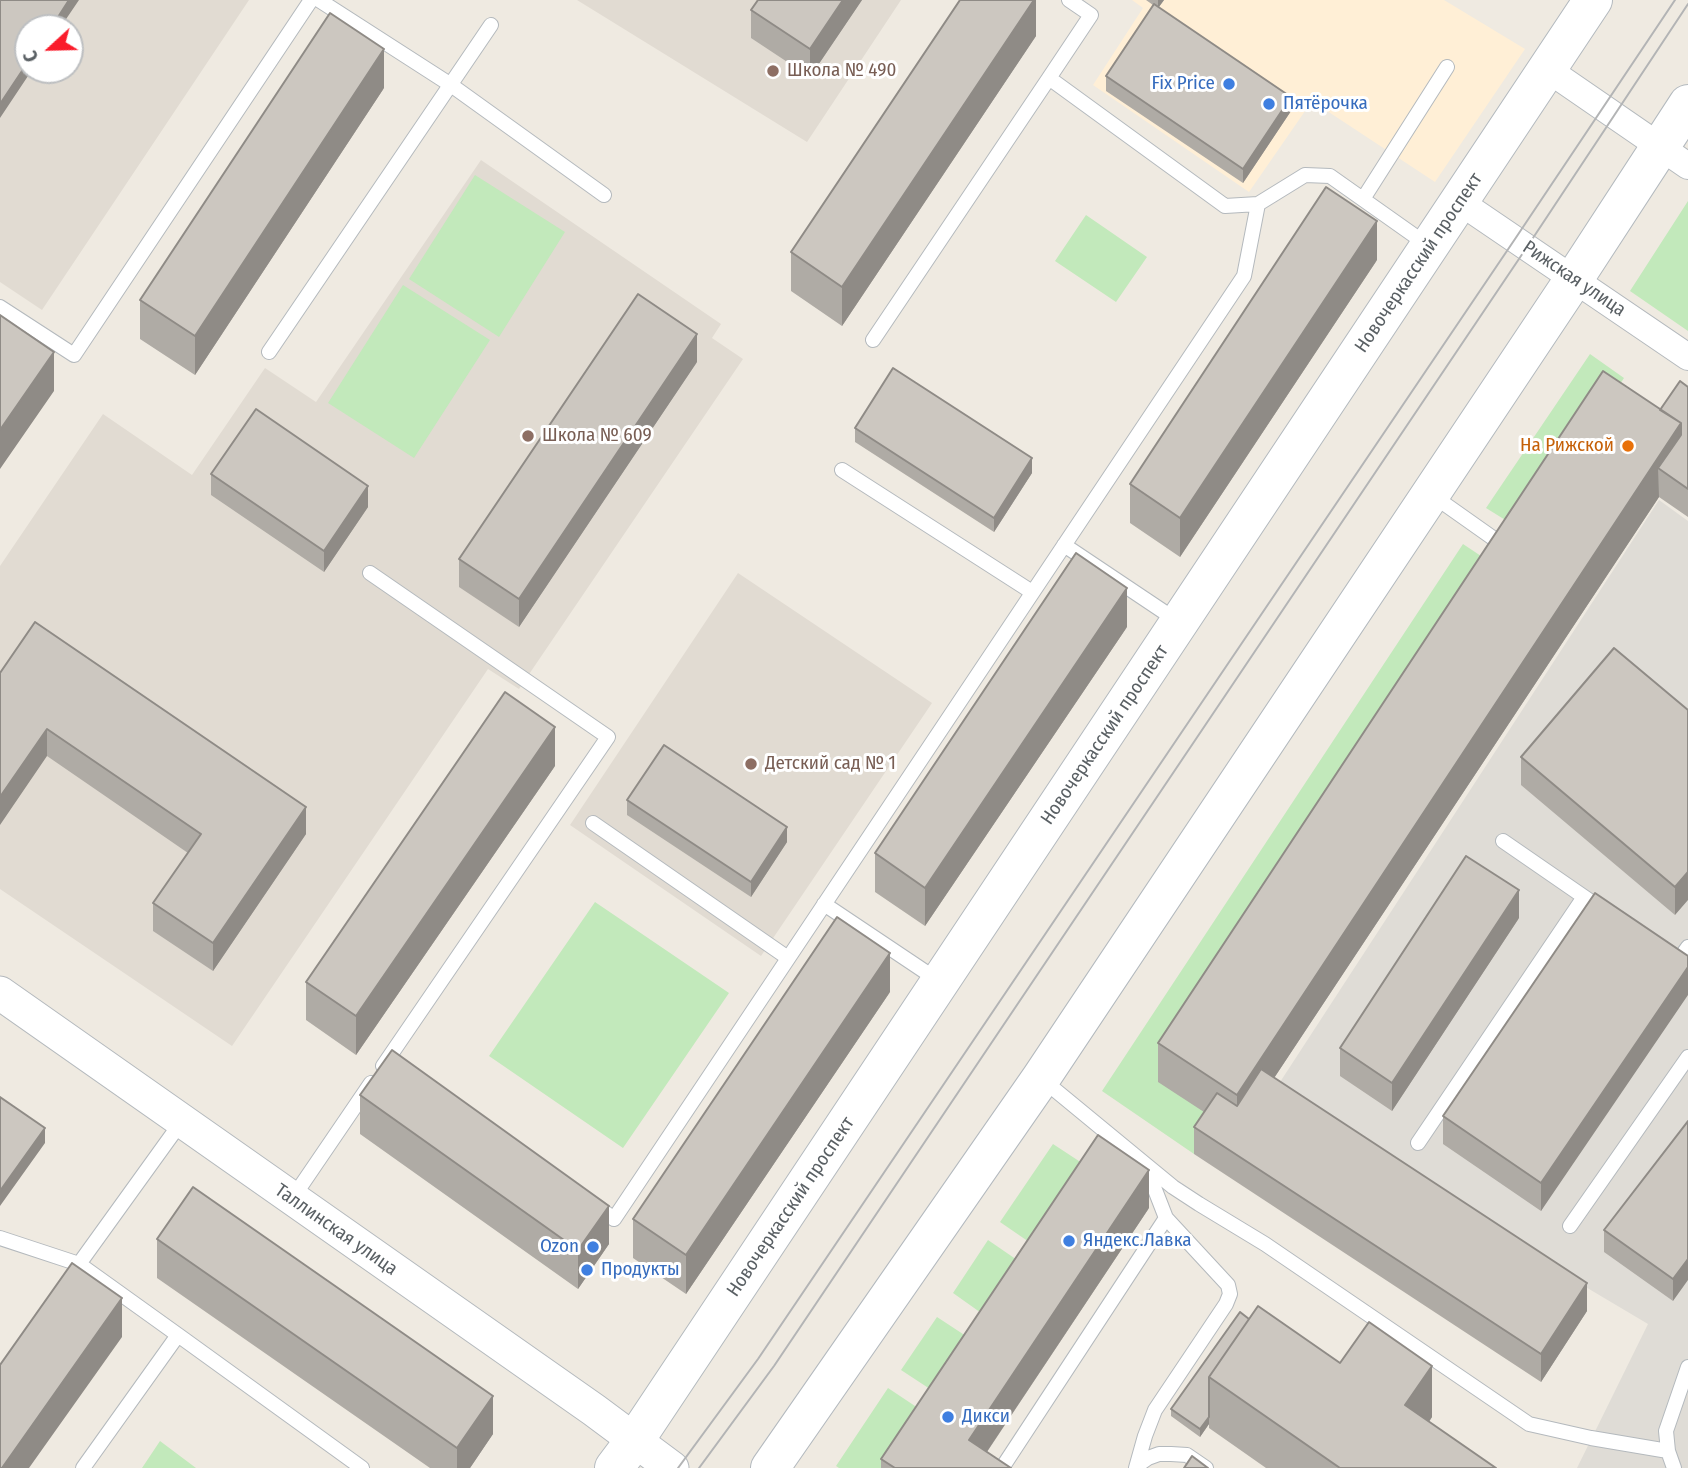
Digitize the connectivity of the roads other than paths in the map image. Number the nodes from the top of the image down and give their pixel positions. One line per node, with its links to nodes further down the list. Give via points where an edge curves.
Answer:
1 (311, 0): 18 (lane, via 74,355)
2 (318, 0): 9 (lane)
3 (1069, 0): 8 (lane, via 1091,15)
4 (1591, 1): 7 (main road, Новочеркасский проспект)
5 (491, 25): 9 (lane)
6 (1447, 67): 13 (lane)
7 (1547, 69): 11 (street); 14 (main road, Новочеркасский проспект)
8 (1049, 78): 15 (lane, via 1225,206); 19 (lane)
9 (451, 85): 12 (lane); 20 (lane)
10 (1688, 104): 11 (main road)
11 (1674, 157): 17 (main road)
12 (604, 195)
13 (1363, 199): 15 (lane, via 1331,176 1305,175); 16 (lane)
14 (1460, 202): 16 (main road, Новочеркасский проспект); 17 (street, Рижская улица)
15 (1258, 204): 24 (lane, via 1244,276)
16 (1430, 246): 28 (main road, Новочеркасский проспект)
17 (1574, 279): 21 (street, Рижская улица); 23 (main road)
18 (0, 307)
19 (873, 340)
20 (269, 352)
21 (1688, 357)
22 (842, 470): 27 (lane)
23 (1430, 495): 25 (lane); 40 (main road)
24 (1064, 545): 27 (lane); 28 (lane)
25 (1510, 550)
26 (370, 573): 45 (lane, via 608,737 393,1062)
27 (1032, 592): 32 (lane)
28 (1180, 622): 37 (main road, Новочеркасский проспект)
29 (593, 823): 35 (lane)
30 (1503, 841): 31 (lane)
31 (1584, 897): 33 (lane); 42 (lane)
32 (824, 904): 35 (lane); 37 (lane)
33 (1605, 911)
34 (1688, 947): 36 (lane)
35 (788, 958): 44 (lane, via 614,1219)
36 (1678, 961)
37 (940, 982): 53 (main road, Новочеркасский проспект)
38 (0, 993): 41 (street, Таллинская улица)
39 (1688, 1057): 47 (lane)
40 (1041, 1078): 43 (lane); 58 (main road)
41 (182, 1121): 45 (street, Таллинская улица); 49 (lane)
42 (1419, 1143)
43 (1145, 1164): 46 (lane); 52 (lane, via 1199,1205 1265,1244 1529,1424)
44 (584, 1197)
45 (292, 1199): 53 (street, Таллинская улица)
46 (1166, 1218): 54 (lane, via 1228,1285 1230,1294 1155,1410); 59 (lane)
47 (1570, 1226)
48 (0, 1238): 49 (lane)
49 (79, 1264): 50 (lane)
50 (178, 1335): 55 (lane); 56 (lane)
51 (1688, 1367): 52 (lane, via 1666,1431)
52 (1668, 1451): 61 (lane)
53 (624, 1454): 57 (street, Таллинская улица)
54 (1137, 1467): 60 (lane, via 1158,1454 1171,1454 1187,1455)
55 (83, 1468)
56 (362, 1468)
57 (672, 1468)
58 (770, 1468)
59 (1002, 1468)
60 (1206, 1468)
61 (1674, 1468)

